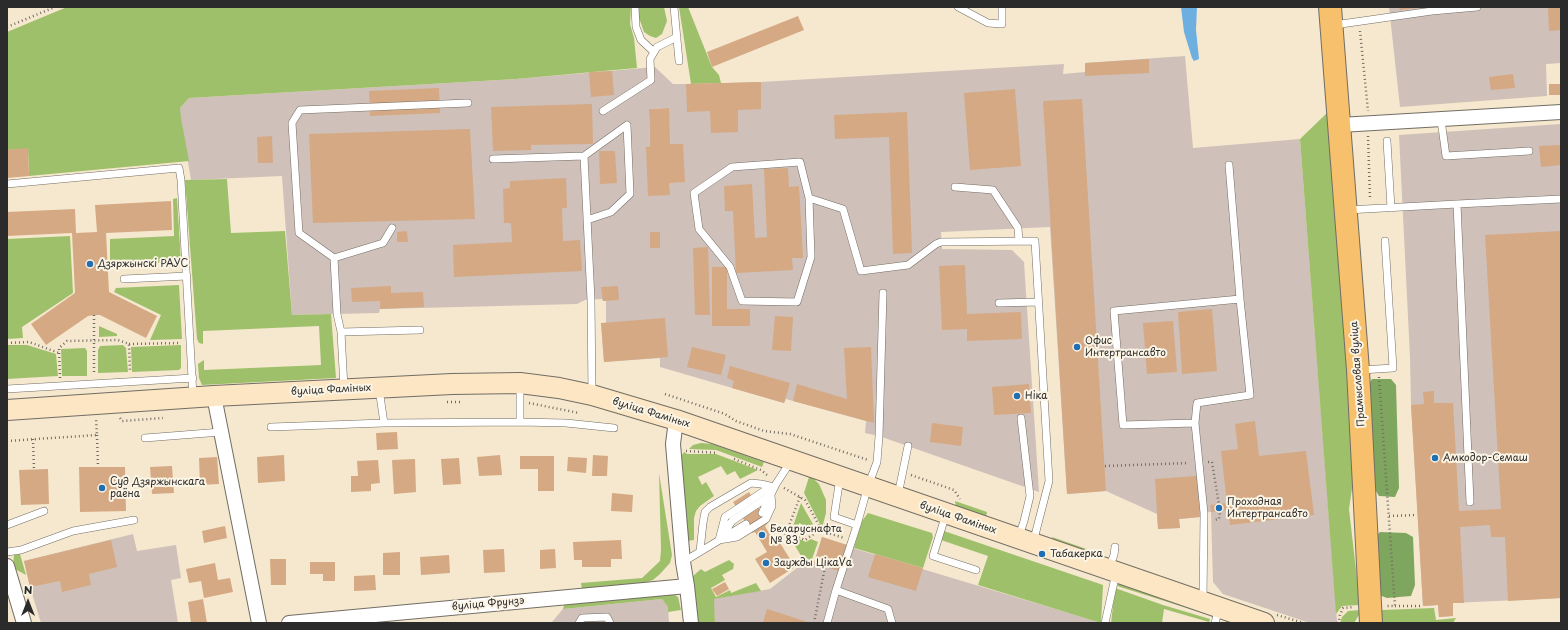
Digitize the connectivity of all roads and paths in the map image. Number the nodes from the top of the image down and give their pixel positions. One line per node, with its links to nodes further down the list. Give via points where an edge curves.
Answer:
1 (55, 7): 10 (path)
2 (635, 7): 12 (lane, via 636,27 641,40)
3 (674, 7): 11 (lane)
4 (958, 7): 5 (lane, via 988,23 1002,24)
5 (1002, 7)
6 (1477, 7): 7 (lane)
7 (1432, 9): 9 (lane)
8 (1331, 16): 9 (lane); 19 (main road, Прамысловая вуліца)
9 (1359, 21): 18 (path, via 1368,108)
10 (7, 27)
11 (677, 37): 12 (lane, via 657,47); 13 (lane)
12 (654, 52): 15 (lane, via 650,59 651,80)
13 (679, 61)
14 (468, 103): 37 (lane, via 300,110 292,124 299,233)
15 (603, 111)
16 (1561, 112): 17 (street)
17 (1441, 120): 18 (street); 21 (lane, via 1446,156)
18 (1367, 124): 19 (street); 30 (path)
19 (1340, 125): 32 (main road, Прамысловая вуліца)
20 (1387, 141): 31 (lane)
21 (1529, 150)
22 (584, 156): 23 (lane); 33 (lane); 33 (lane, via 627,125 630,194 611,212)
23 (493, 159)
24 (1229, 165): 41 (lane)
25 (7, 184): 38 (lane, via 179,168)
26 (956, 187): 35 (lane, via 994,190 1018,228)
27 (809, 198): 27 (lane, via 800,162 732,167 694,193 699,228 730,267 742,300 797,302 811,257); 35 (lane, via 843,209 861,271 908,265 941,242)
28 (1561, 199): 29 (lane)
29 (1457, 204): 31 (lane); 91 (lane)
30 (1370, 208): 31 (lane); 32 (lane)
31 (1391, 208)
32 (1346, 210): 52 (main road, Прамысловая вуліца)
33 (587, 220): 62 (lane)
34 (392, 228): 37 (lane, via 383,243)
35 (1019, 241): 42 (lane, via 1035,241)
36 (1385, 241): 52 (lane, via 1393,368)
37 (334, 258): 46 (lane, via 337,314)
38 (187, 276): 39 (lane); 56 (lane)
39 (124, 279)
40 (883, 293): 79 (lane)
41 (1240, 299): 69 (lane, via 1250,396 1197,404); 69 (lane, via 1114,311 1123,425)
42 (1038, 302): 43 (lane); 105 (lane, via 1049,481)
43 (999, 303)
44 (94, 315): 47 (path)
45 (420, 330): 46 (lane)
46 (341, 332): 60 (lane)
47 (94, 341): 50 (path, via 118,340); 51 (path, via 67,341 59,348); 54 (path)
48 (7, 343): 51 (path, via 29,342)
49 (184, 343): 50 (path)
50 (129, 344): 53 (path)
51 (59, 353): 55 (path)
52 (1358, 370): 130 (main road, Прамысловая вуліца)
53 (130, 375)
54 (94, 377)
55 (60, 378)
56 (193, 378): 59 (lane); 64 (lane)
57 (520, 383): 58 (main road, вуліца Фаміных); 62 (main road, вуліца Фаміных); 68 (lane)
58 (379, 388): 60 (main road, вуліца Фаміных); 70 (lane)
59 (7, 389)
60 (344, 390): 63 (main road, вуліца Фаміных)
61 (665, 394): 79 (path, via 725,414 736,421 764,431 790,434)
62 (592, 395): 67 (main road, вуліца Фаміных)
63 (214, 396): 64 (main road, вуліца Фаміных); 73 (street)
64 (194, 398): 65 (main road, вуліца Фаміных)
65 (7, 410)
66 (1021, 418): 105 (lane, via 1030,496 1024,521)
67 (676, 420): 78 (main road, вуліца Фаміных); 109 (street, via 673,444)
68 (520, 422): 70 (lane); 72 (lane, via 566,422)
69 (1195, 422): 80 (lane)
70 (384, 423): 71 (lane)
71 (271, 427)
72 (614, 428)
73 (221, 432): 75 (lane); 120 (street)
74 (97, 435): 82 (path)
75 (145, 438)
76 (33, 439): 83 (path)
77 (908, 446): 84 (lane)
78 (792, 459): 85 (main road, вуліца Фаміных); 87 (lane)
79 (877, 462): 86 (lane)
80 (1199, 462): 81 (path); 98 (lane); 98 (path, via 1212,462 1220,511 1220,519)
81 (1105, 466)
82 (98, 467)
83 (34, 470)
84 (903, 472): 89 (lane); 90 (path, via 954,490 959,499)
85 (840, 477): 86 (main road, вуліца Фаміных); 101 (lane, via 834,517)
86 (868, 486): 89 (main road, вуліца Фаміных); 101 (lane)
87 (774, 489): 88 (path); 93 (lane); 103 (lane, via 732,521); 103 (lane, via 772,506 766,519 737,537); 107 (lane, via 751,483 710,507 705,512)
88 (800, 497): 102 (path, via 805,500); 102 (path, via 786,536 789,542 797,537 805,540)
89 (897, 497): 94 (main road, вуліца Фаміных)
90 (966, 502)
91 (1470, 502)
92 (44, 511): 100 (lane)
93 (762, 513)
94 (946, 514): 105 (main road, вуліца Фаміных); 112 (lane, via 933,556)
95 (1417, 515): 96 (path)
96 (1389, 516)
97 (134, 520): 108 (lane, via 73,531 21,550)
98 (1204, 522): 118 (lane)
99 (746, 524): 103 (lane)
100 (7, 525)
101 (857, 525): 104 (lane)
102 (821, 529): 104 (path)
103 (719, 540): 107 (lane)
104 (852, 540): 115 (lane)
105 (1026, 541): 113 (main road, вуліца Фаміных)
106 (1115, 547): 113 (lane)
107 (700, 551): 109 (lane)
108 (7, 552)
109 (683, 562): 114 (street)
110 (7, 566): 119 (street)
111 (825, 567): 125 (path)
112 (976, 570)
113 (1112, 570): 118 (main road, вуліца Фаміных); 128 (lane)
114 (687, 586): 121 (street, вуліца Фрунзэ); 124 (street)
115 (836, 590): 126 (lane); 127 (lane, via 888,609)
116 (1395, 606): 117 (path)
117 (1423, 606)
118 (1212, 610): 129 (main road, вуліца Фаміных)
119 (24, 623)
120 (259, 623)
121 (289, 623)
122 (579, 623): 123 (lane, via 582,618 607,618)
123 (610, 623)
124 (691, 623)
125 (814, 623)
126 (827, 623)
127 (892, 623)
128 (1105, 623)
129 (1264, 623)
130 (1371, 623)

